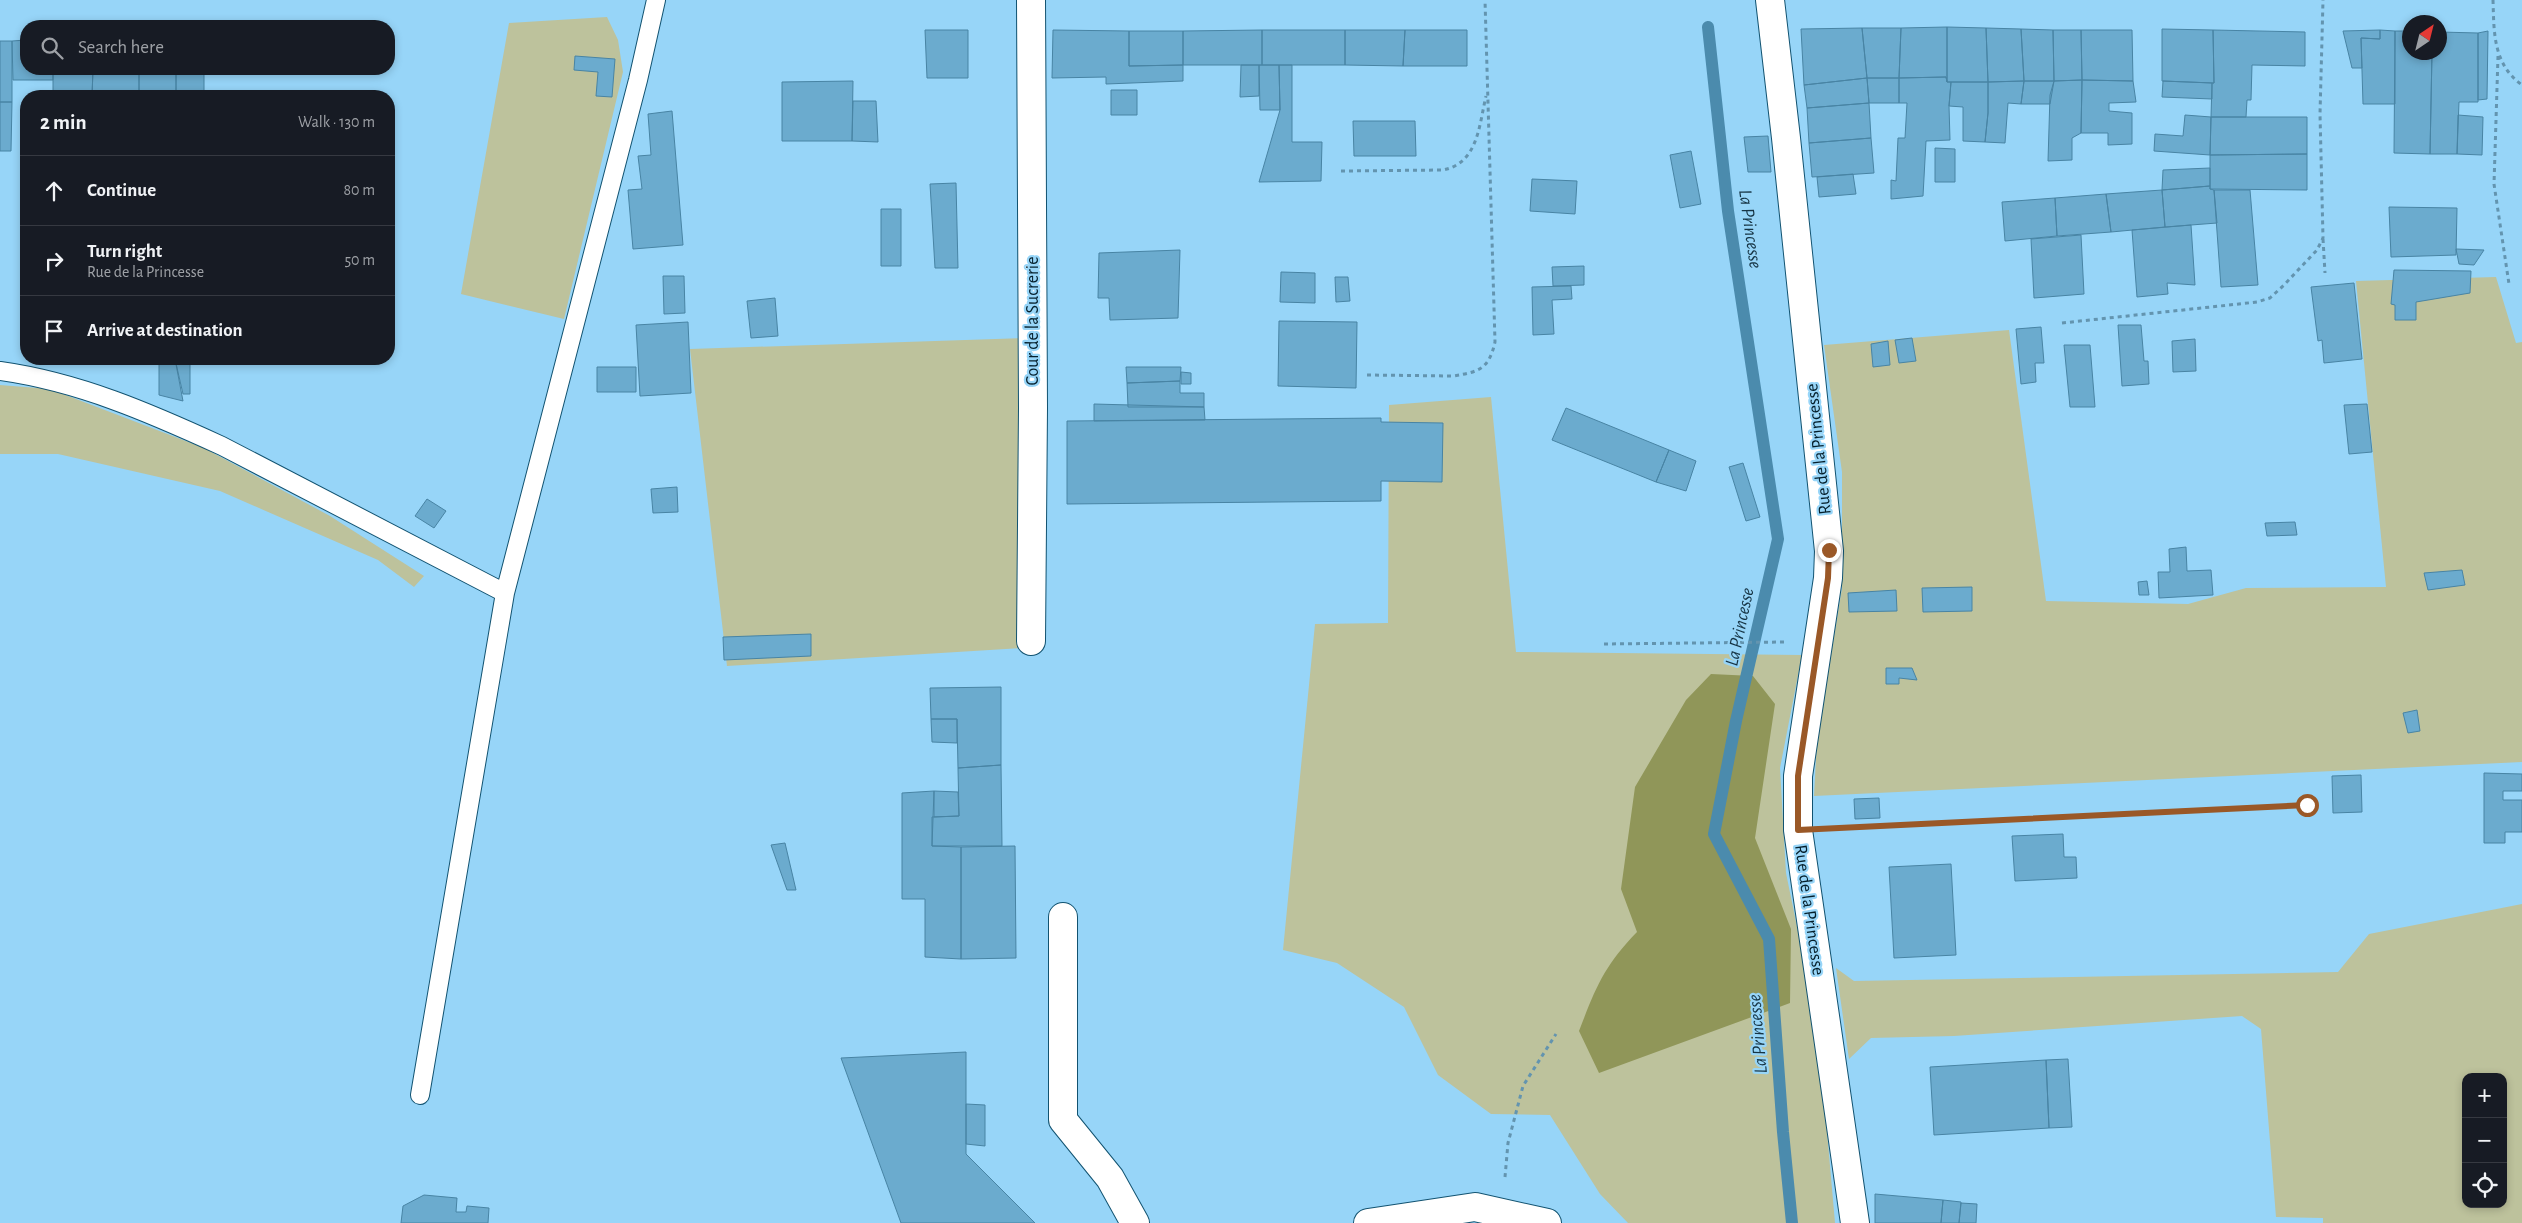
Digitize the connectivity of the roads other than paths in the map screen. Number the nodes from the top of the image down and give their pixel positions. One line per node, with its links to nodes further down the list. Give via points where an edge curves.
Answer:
1 (656, 0): 5 (lane)
2 (1031, 0): 6 (street, Cour de la Sucrerie)
3 (1770, 0): 12 (street, Rue de la Princesse, via 1829,550 1828,578 1798,776 1798,830)
4 (0, 371): 5 (lane, via 73,386 180,427)
5 (505, 592): 8 (lane)
6 (1031, 641)
7 (1063, 917): 9 (street, via 1063,1120 1110,1178)
8 (420, 1095)
9 (1135, 1223)
10 (1368, 1223): 11 (street, via 1475,1207)
11 (1546, 1223)
12 (1855, 1223)

